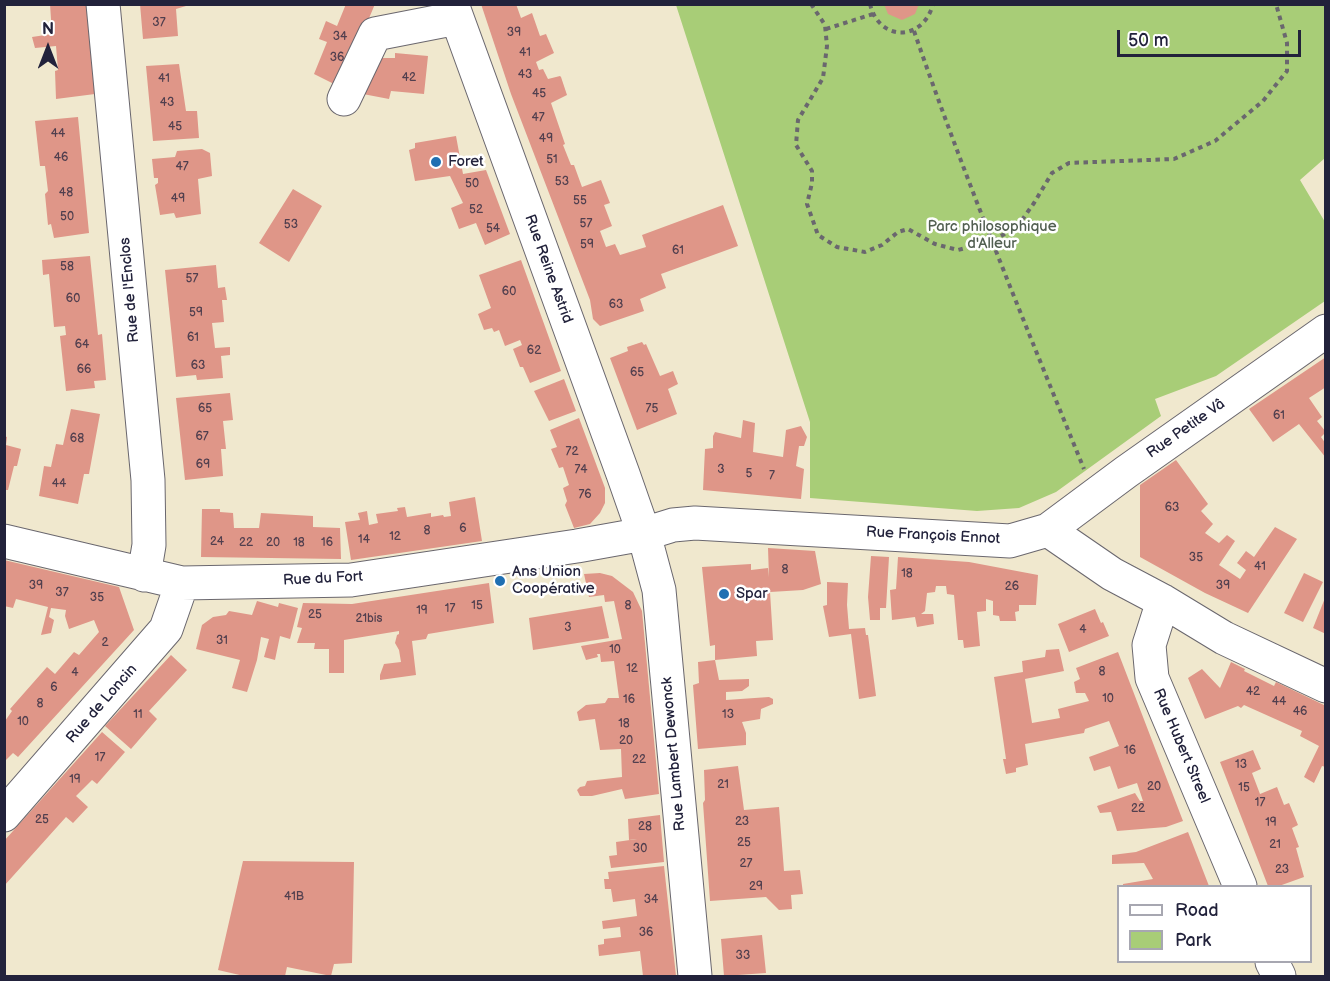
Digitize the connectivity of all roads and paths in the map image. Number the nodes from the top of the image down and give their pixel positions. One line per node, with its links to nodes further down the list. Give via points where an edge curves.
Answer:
1 (103, 4): 17 (street, Rue de l'Enclos, via 148,480 149,545)
2 (811, 4): 8 (path)
3 (870, 4): 7 (path)
4 (933, 4): 9 (path, via 930,17)
5 (1276, 4): 11 (path, via 1287,44 1287,71 1263,101 1215,141 1174,159 1069,163 1052,173 1017,227)
6 (455, 11): 10 (street, via 375,34); 15 (street, Rue Reine Astrid)
7 (873, 14): 8 (path); 9 (path, via 890,31)
8 (826, 30): 11 (path, via 823,78 798,120 796,145 812,171 807,204 818,235 837,247 865,252 908,229 935,244 958,250)
9 (914, 31): 11 (path)
10 (344, 99)
11 (992, 241): 13 (path, via 1085,471)
12 (1326, 331): 14 (street, Rue Petite Vâ)
13 (1095, 465)
14 (1048, 530): 15 (street, Rue François Ennot, via 1010,541 695,523); 19 (street)
15 (644, 534): 18 (street, Rue du Fort, via 351,580); 23 (street, Rue Lambert Dewonck, via 659,590)
16 (4, 541): 17 (street, Rue du Fort)
17 (144, 575): 18 (street, Rue du Fort)
18 (182, 583): 21 (street, Rue de Loncin, via 166,629)
19 (1163, 601): 20 (street, via 1224,639); 22 (street, Rue Hubert Streel, via 1149,645 1152,678)
20 (1326, 686)
21 (4, 815)
22 (1240, 885)
23 (695, 976)

